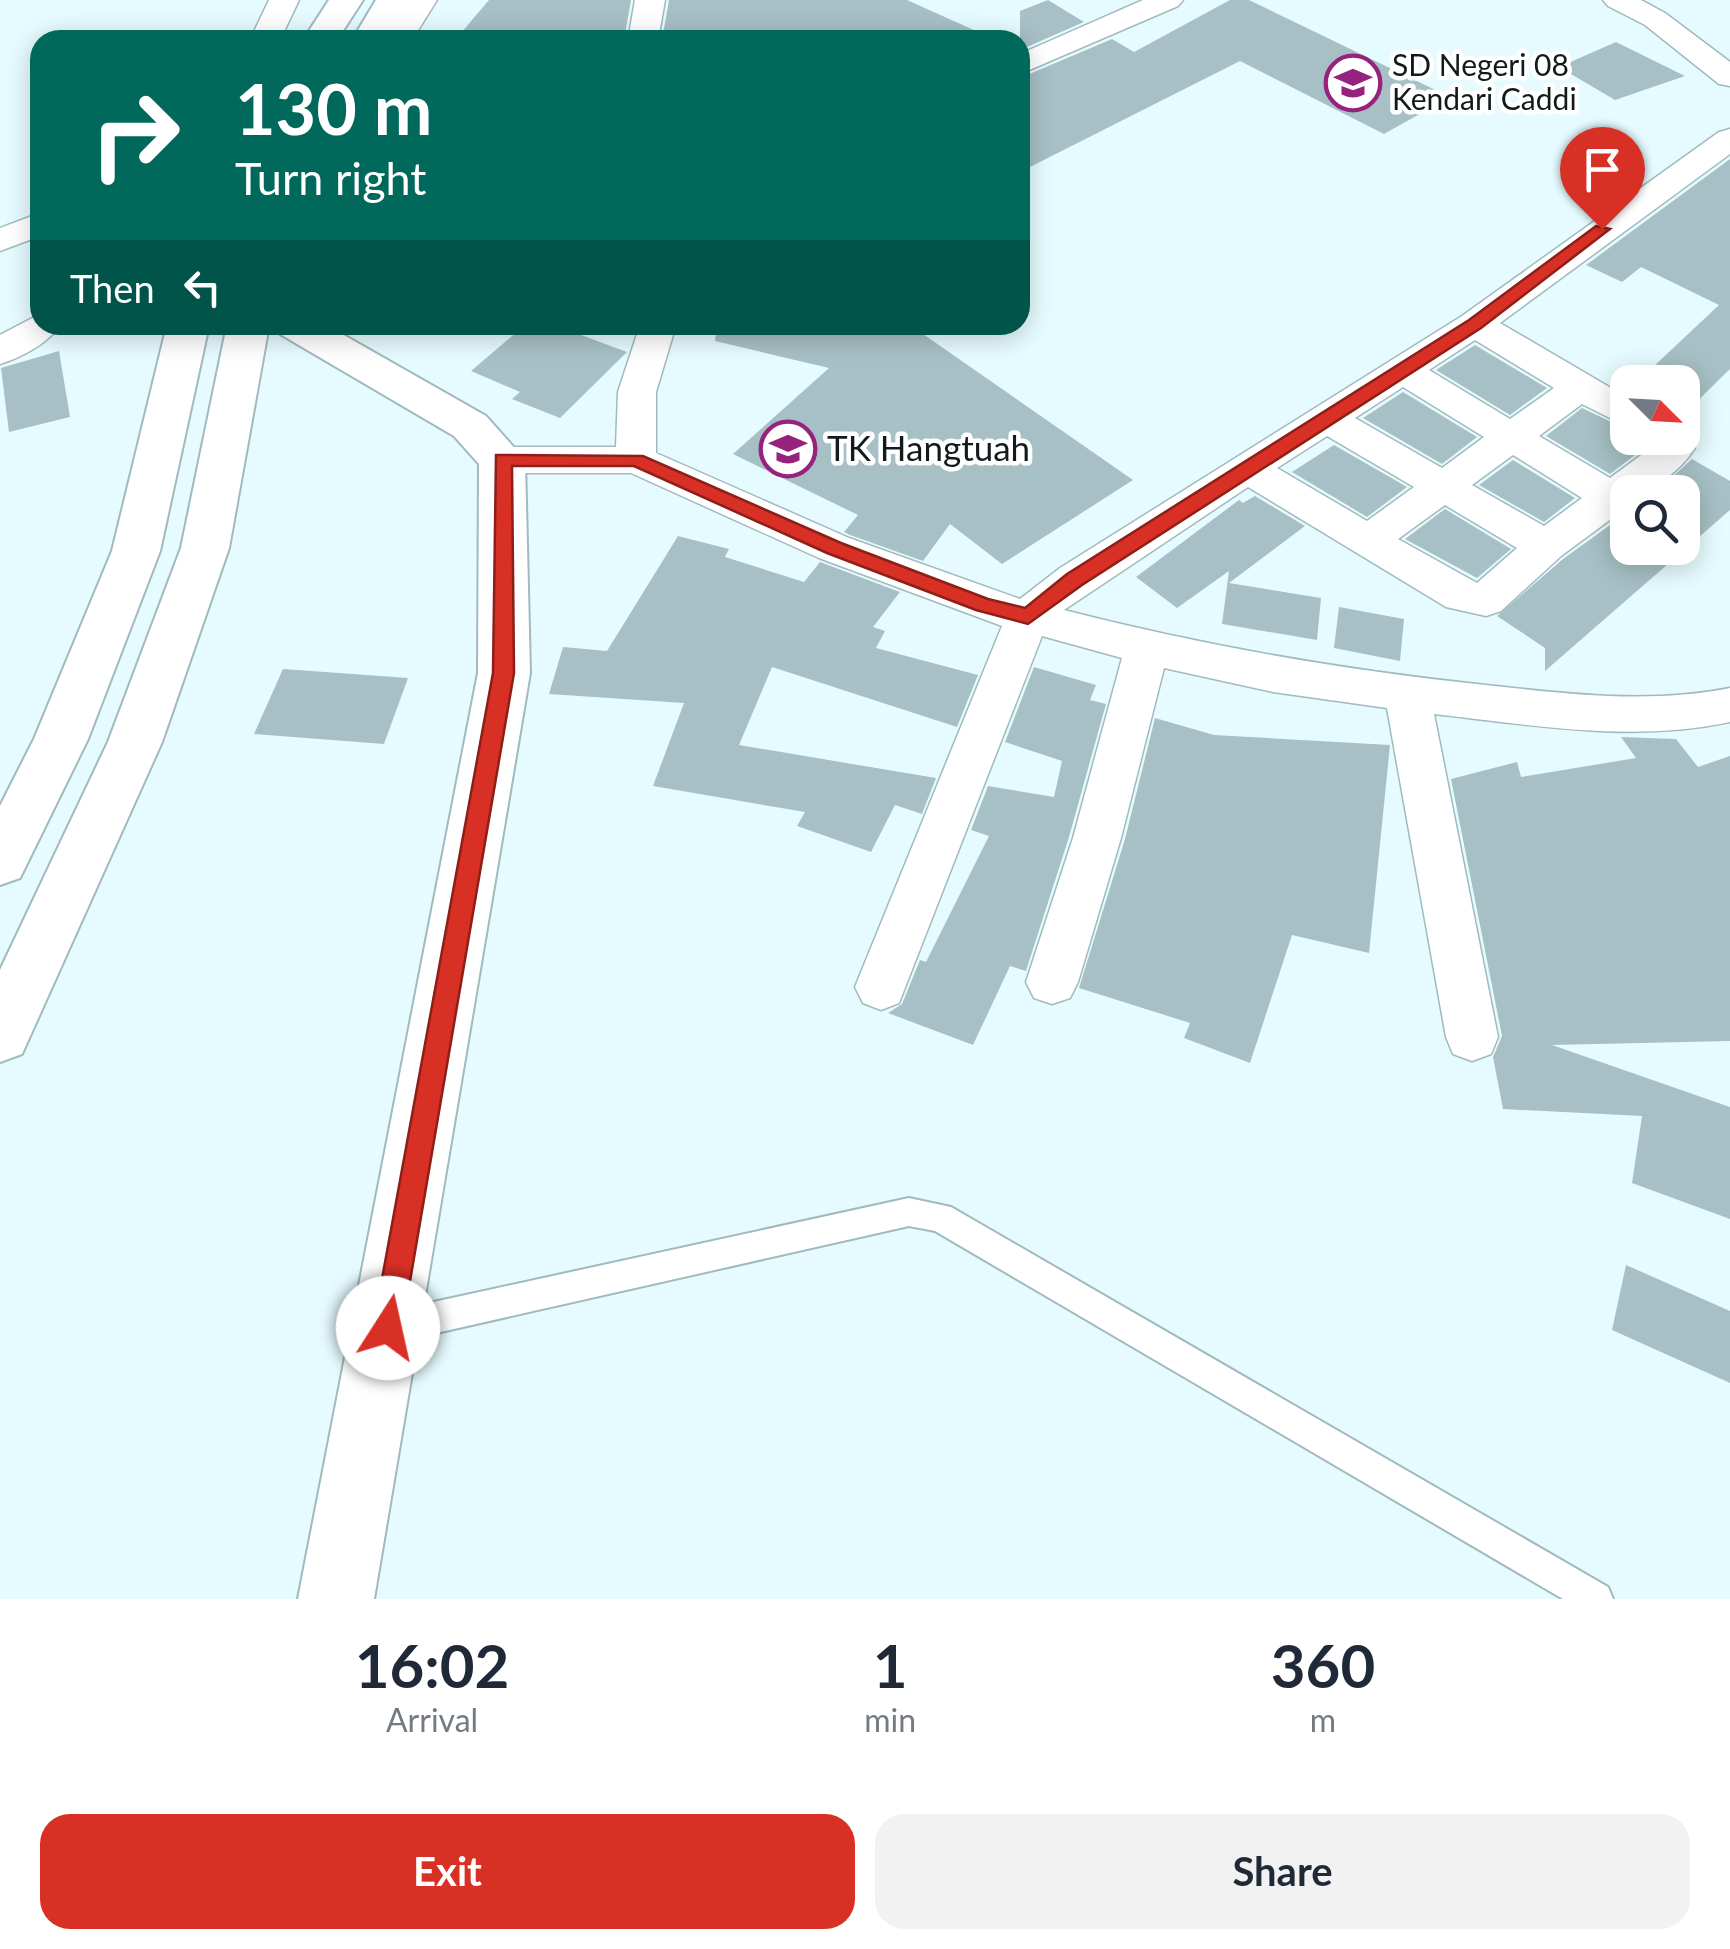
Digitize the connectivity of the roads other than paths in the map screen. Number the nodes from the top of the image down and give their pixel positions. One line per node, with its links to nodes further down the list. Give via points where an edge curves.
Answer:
1 (284, 0): 9 (street)
2 (346, 0): 10 (main road)
3 (393, 0): 11 (main road)
4 (422, 0): 12 (street)
5 (650, 0): 13 (street)
6 (1168, 0): 15 (street)
7 (1618, 0): 14 (street)
8 (1671, 0): 14 (street)
9 (270, 30)
10 (326, 30)
11 (374, 30)
12 (402, 30)
13 (645, 30)
14 (1676, 34): 16 (street)
15 (1030, 60)
16 (1730, 77)
17 (1730, 138): 20 (street)
18 (30, 227): 19 (street)
19 (0, 241)
20 (1475, 324): 27 (street); 28 (street)
21 (30, 331): 26 (street)
22 (186, 335): 43 (main road)
23 (246, 335): 42 (main road)
24 (312, 335): 33 (main road, via 470,426)
25 (655, 335): 34 (street, via 636,392)
26 (0, 352)
27 (1402, 370): 30 (street); 31 (street)
28 (1579, 388): 29 (street); 31 (street)
29 (1610, 405)
30 (1326, 419): 35 (street); 37 (street)
31 (1507, 436): 37 (street); 38 (street)
32 (1668, 455): 36 (street)
33 (502, 460): 34 (street); 53 (main road, via 504,673)
34 (636, 460): 44 (street, via 834,548)
35 (1248, 469): 40 (street); 44 (street)
36 (1642, 475)
37 (1439, 486): 40 (street); 41 (street)
38 (1610, 497)
39 (1610, 499): 41 (street)
40 (1369, 540): 41 (street, via 1478,602)
41 (1546, 546)
42 (205, 548): 43 (main road); 51 (main road, via 135,742)
43 (136, 551): 48 (main road, via 61,739)
44 (1028, 616): 45 (street); 50 (street)
45 (1147, 648): 46 (street); 49 (street)
46 (1407, 694): 47 (street, via 1645,716); 52 (street)
47 (1730, 705)
48 (0, 862)
49 (1052, 982)
50 (882, 988)
51 (0, 1035)
52 (1472, 1037)
53 (388, 1328): 54 (main road); 55 (lane, via 909,1212 940,1217)
54 (336, 1599)
55 (1596, 1599)

